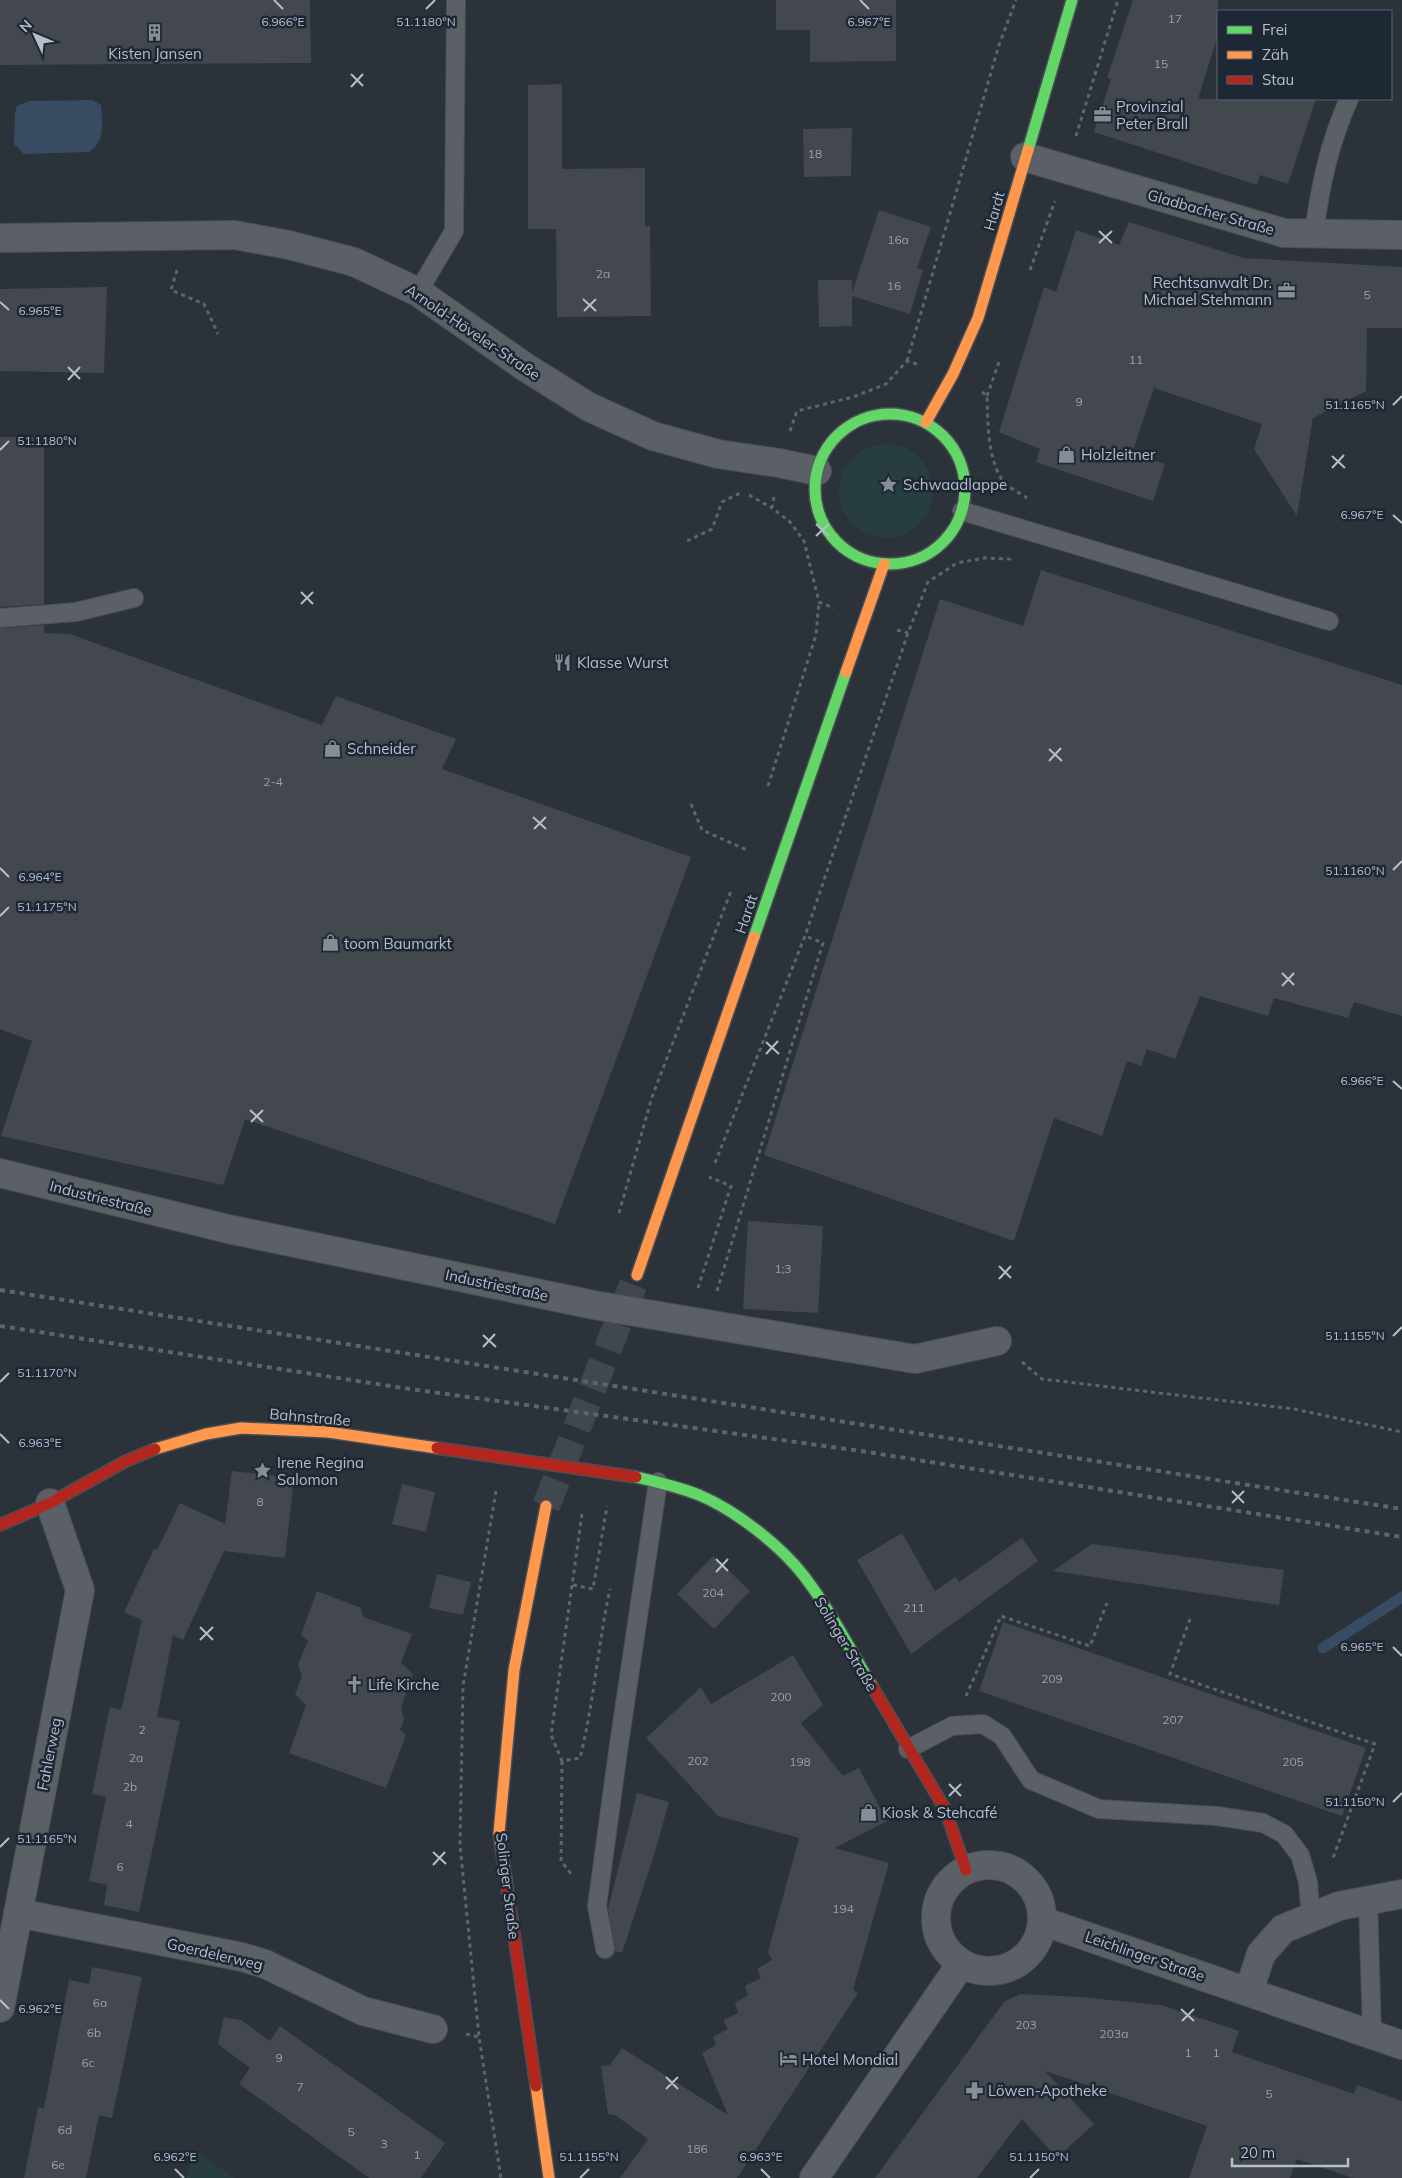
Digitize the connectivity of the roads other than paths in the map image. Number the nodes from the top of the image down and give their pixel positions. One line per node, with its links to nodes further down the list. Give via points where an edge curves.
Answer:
1 (456, 0): 8 (lane, via 454,230)
2 (1072, 0): 4 (main road, Hardt)
3 (1349, 100): 5 (lane, via 1320,186)
4 (1025, 157): 5 (street, Gladbacher Straße, via 1284,233); 9 (main road, Hardt, via 978,318 954,374)
5 (1314, 234): 6 (street, Gladbacher Straße)
6 (1402, 235)
7 (0, 238): 8 (street, Arnold-Höveler-Straße, via 235,236 289,245 354,262)
8 (418, 292): 10 (street, Arnold-Höveler-Straße, via 588,407 653,436 718,454 779,462)
9 (926, 422): 10 (main road, via 904,414 881,413 859,419 840,432); 11 (main road, via 955,450 963,469)
10 (816, 471): 12 (main road, via 816,503 820,519 829,533 853,554)
11 (962, 511): 12 (main road, via 945,540 932,551 901,563); 15 (lane)
12 (884, 564): 17 (main road, Hardt)
13 (134, 598): 14 (lane, via 76,612)
14 (0, 618)
15 (1329, 621)
16 (0, 1173): 18 (street, Industriestraße, via 228,1229 594,1305 914,1359)
17 (637, 1274)
18 (997, 1341)
19 (634, 1477): 20 (main road, Solinger Straße); 21 (main road, Bahnstraße, via 328,1432 241,1428 206,1434 150,1451)
20 (658, 1482): 24 (main road, Solinger Straße, via 700,1496 736,1517 798,1569 818,1596); 31 (lane, via 597,1906)
21 (50, 1503): 23 (main road, Bahnstraße); 28 (street, Fahlerweg, via 80,1590)
22 (546, 1506): 38 (main road, Solinger Straße, via 514,1670 499,1833)
23 (0, 1524)
24 (908, 1748): 25 (main road, Solinger Straße, via 945,1809); 29 (lane, via 952,1726 983,1724 1002,1736 1031,1780 1099,1809 1217,1816 1263,1823 1284,1834 1300,1855 1308,1882)
25 (966, 1870): 30 (street, via 984,1865 1002,1866 1019,1874 1032,1887); 32 (street, via 942,1891 936,1915 940,1939)
26 (1402, 1894): 27 (street)
27 (1368, 1900): 29 (street, via 1340,1906); 36 (lane)
28 (18, 1913): 34 (street, Fahlerweg); 35 (street, Goerdelerweg, via 242,1957 265,1964 363,2011)
29 (1311, 1918): 33 (street, via 1283,1929 1262,1954)
30 (1042, 1921): 32 (street, via 1028,1954 1013,1965 996,1970 978,1970); 33 (street, Leichlinger Straße)
31 (605, 1949)
32 (961, 1964): 39 (street)
33 (1249, 1991): 36 (street, Leichlinger Straße)
34 (0, 2008)
35 (433, 2029)
36 (1372, 2034): 37 (street, Leichlinger Straße)
37 (1402, 2045)
38 (549, 2178)
39 (814, 2178)

